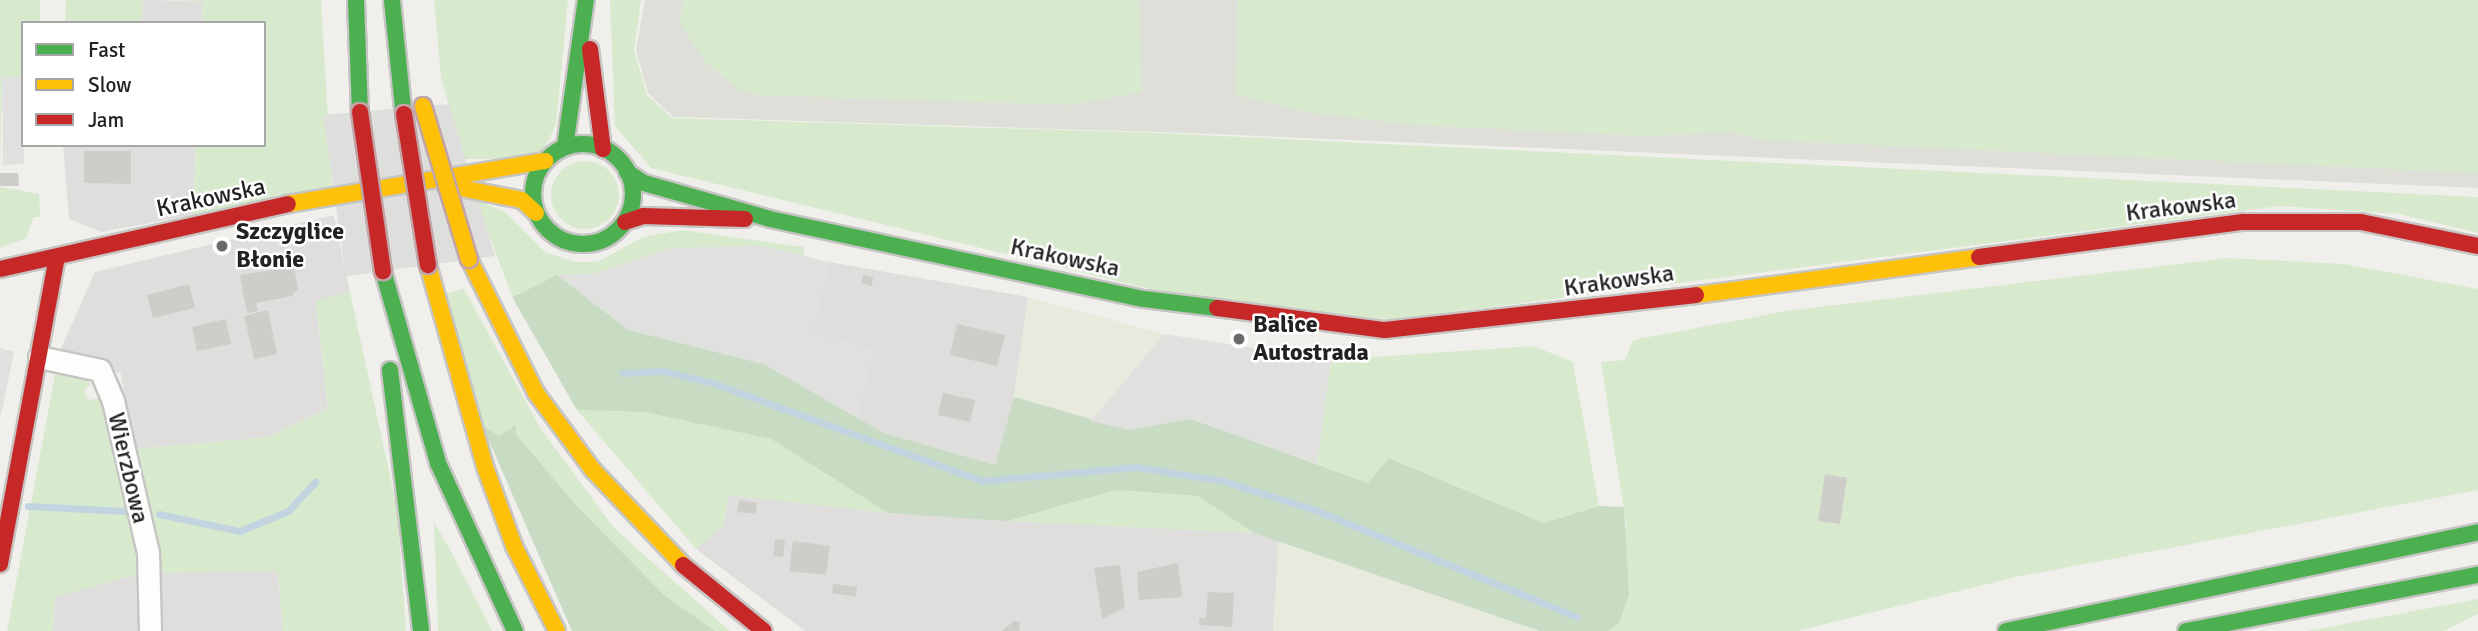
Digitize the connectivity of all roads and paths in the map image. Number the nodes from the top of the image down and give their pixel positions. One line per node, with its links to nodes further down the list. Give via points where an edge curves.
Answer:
1 (356, 0): 16 (main road, bridge, via 360,112)
2 (392, 0): 24 (main road, bridge, via 403,108 428,265 485,467 514,545)
3 (409, 0): 25 (main road, bridge, via 423,106 469,259 536,393 592,469 667,552)
4 (586, 6): 5 (main road); 6 (main road)
5 (565, 147): 6 (main road); 7 (main road)
6 (603, 149): 8 (main road)
7 (545, 161): 9 (main road, Krakowska); 10 (main road, via 533,186)
8 (627, 172): 11 (main road, Krakowska, via 644,183); 12 (main road, via 633,197)
9 (434, 183): 10 (main road, Krakowska, via 522,200); 14 (main road, Krakowska, via 341,192)
10 (536, 213): 12 (main road, via 545,228 577,245 595,243)
11 (770, 219): 12 (main road, Krakowska, via 642,216); 13 (main road, Krakowska, via 1144,299 1385,330 1460,326 2243,222 2361,222)
12 (625, 222)
13 (2478, 246)
14 (57, 257): 15 (main road, Krakowska); 17 (main road)
15 (0, 269)
16 (383, 271): 22 (main road, via 386,348); 23 (main road, via 438,463)
17 (39, 357): 19 (main road); 21 (street, Wierzbowa, via 100,370 113,401 148,553)
18 (2478, 532): 26 (main road)
19 (0, 564)
20 (2478, 575): 27 (main road)
21 (150, 631)
22 (421, 631)
23 (515, 631)
24 (557, 631)
25 (764, 631)
26 (2006, 631)
27 (2186, 631)

